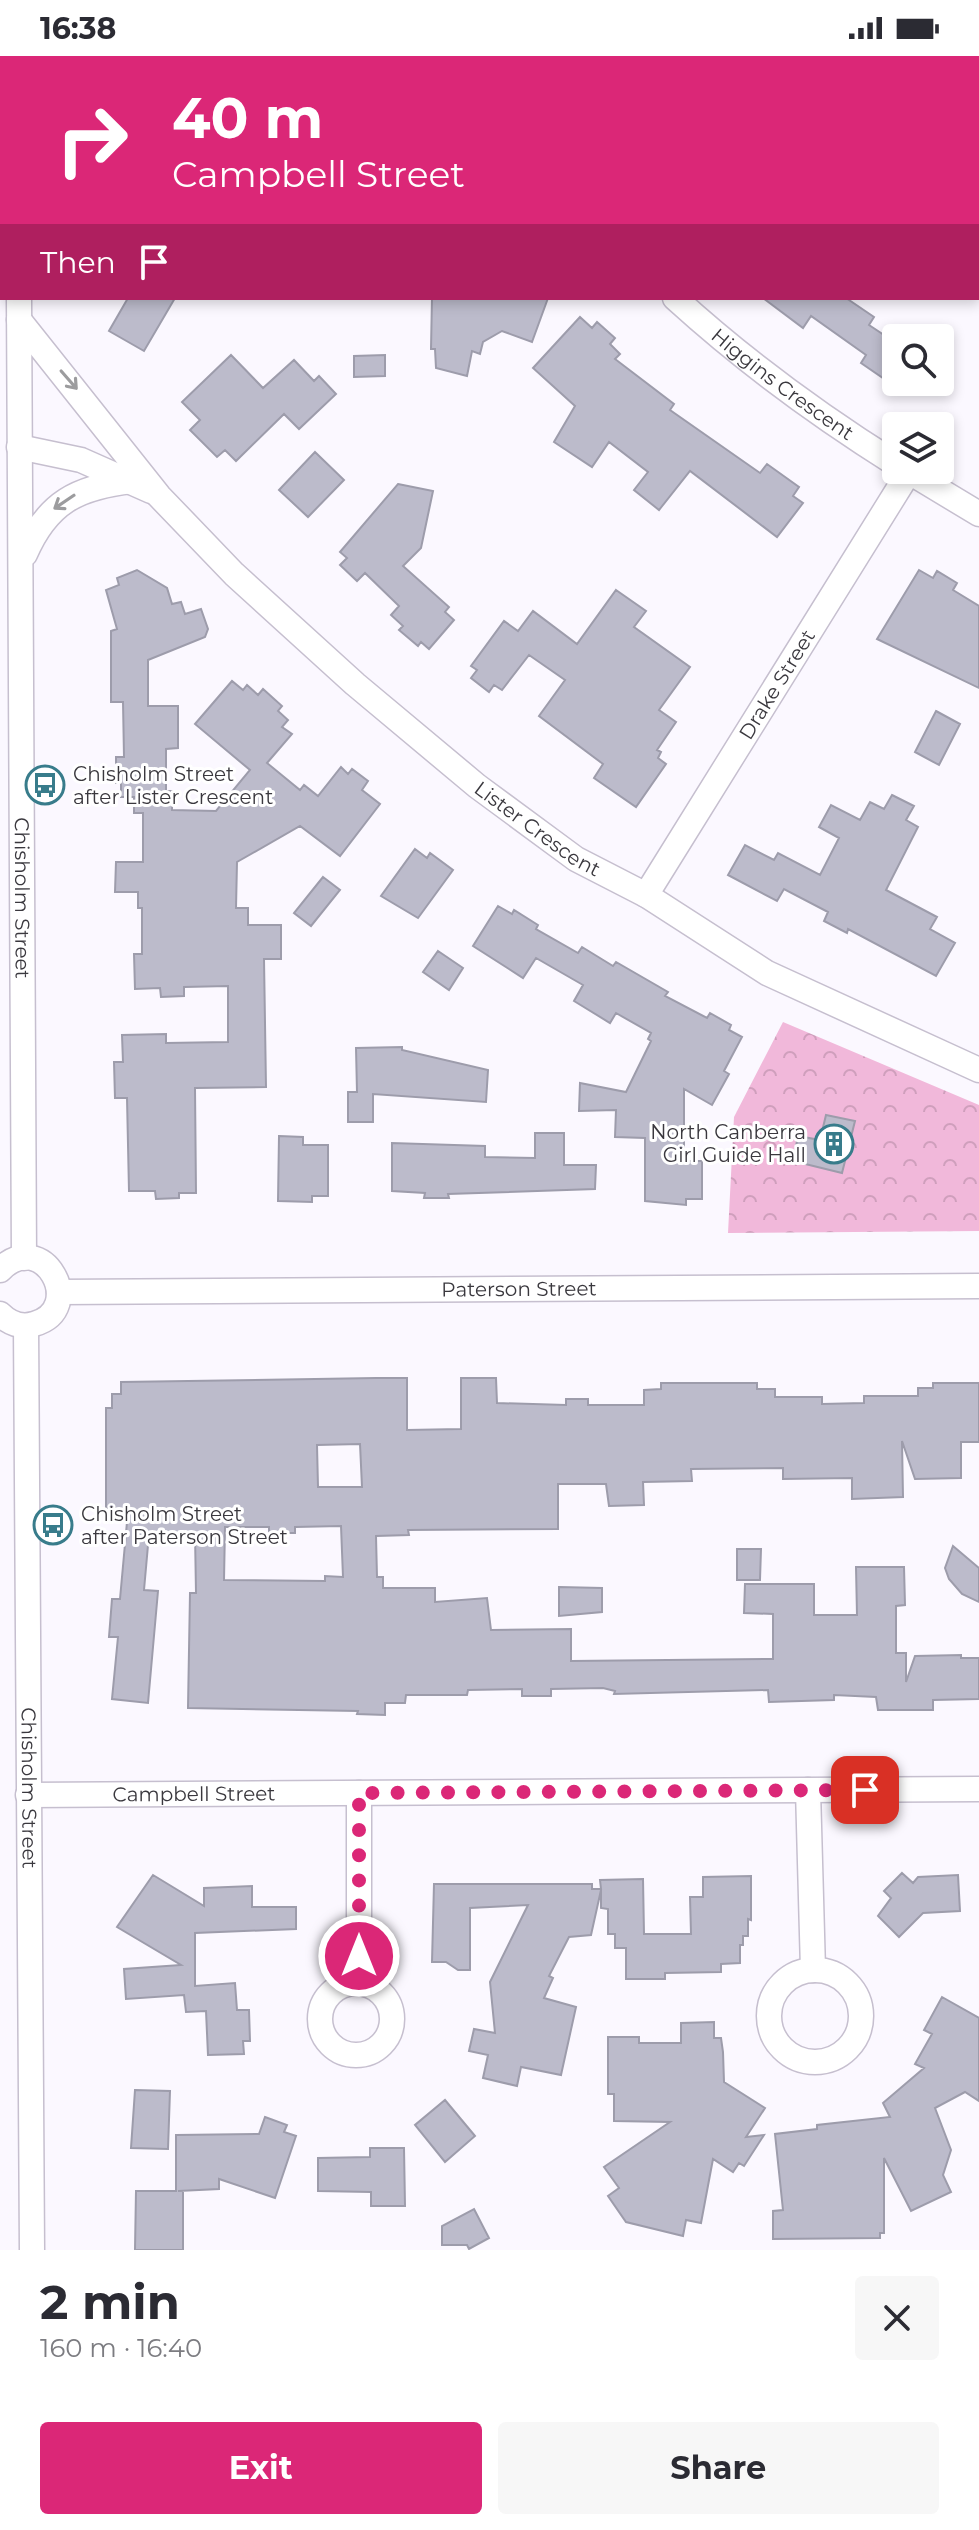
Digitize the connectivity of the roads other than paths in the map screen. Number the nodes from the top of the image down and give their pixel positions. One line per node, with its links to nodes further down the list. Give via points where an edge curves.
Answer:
1 (677, 300): 4 (street, Higgins Crescent, via 770,377)
2 (19, 309): 3 (street, Chisholm Street); 8 (street, Lister Crescent, one-way to 8)
3 (19, 447): 5 (street, Lister Crescent, via 81,460); 10 (street, Chisholm Street)
4 (882, 454)
5 (134, 481): 8 (street, Lister Crescent); 10 (street, one-way to 10, via 109,484 60,503 36,527)
6 (895, 484): 12 (street, Drake Street)
7 (929, 484): 9 (street, Higgins Crescent)
8 (159, 496): 12 (street, Lister Crescent, via 234,574 477,786 576,859)
9 (979, 514)
10 (22, 561): 11 (street, Chisholm Street)
11 (11, 845): 14 (street, Chisholm Street)
12 (646, 895): 13 (street, Lister Crescent, via 767,973)
13 (979, 1070)
14 (24, 1258): 15 (street); 17 (street, via 53,1271)
15 (0, 1270)
16 (979, 1286): 17 (street, Paterson Street)
17 (59, 1292): 19 (street, via 46,1319)
18 (0, 1314): 19 (street)
19 (26, 1326): 23 (street, Chisholm Street)
20 (979, 1789): 21 (street, Campbell Street)
21 (808, 1790): 22 (street, Campbell Street); 24 (street)
22 (359, 1793): 23 (street, Campbell Street); 25 (street)
23 (28, 1795): 26 (street, Chisholm Street)
24 (813, 1970)
25 (359, 1982)
26 (32, 2250)

